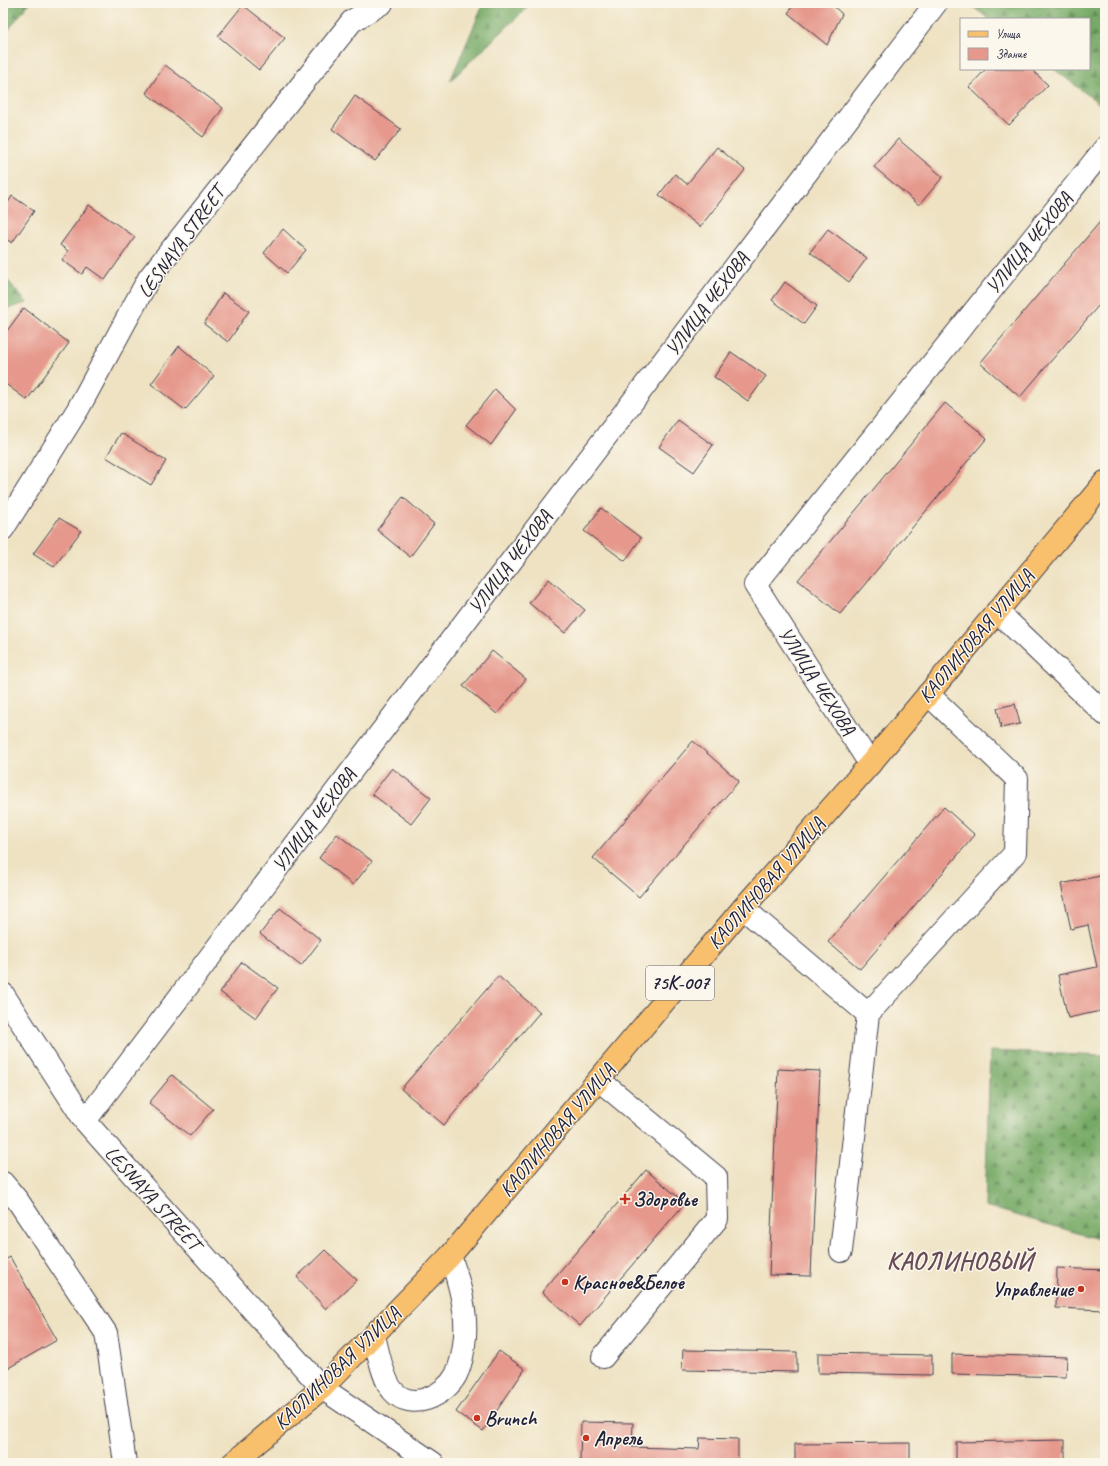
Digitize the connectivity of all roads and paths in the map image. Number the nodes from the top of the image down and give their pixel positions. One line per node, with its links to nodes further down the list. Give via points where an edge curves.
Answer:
1 (382, 3): 5 (street, LESNAYA STREET, via 352,21 149,278 78,409)
2 (936, 3): 14 (street, УЛИЦА ЧЕХОВА)
3 (1105, 148): 9 (street, УЛИЦА ЧЕХОВА, via 755,585)
4 (1105, 482): 6 (main road, КАОЛИНОВАЯ УЛИЦА / 75К-007)
5 (3, 529)
6 (997, 611): 7 (main road, КАОЛИНОВАЯ УЛИЦА / 75К-007); 8 (street)
7 (928, 694): 9 (main road, КАОЛИНОВАЯ УЛИЦА / 75К-007); 12 (street, via 1017,779 1015,854)
8 (1105, 714)
9 (870, 764): 10 (main road, КАОЛИНОВАЯ УЛИЦА / 75К-007)
10 (743, 908): 12 (street); 13 (main road, КАОЛИНОВАЯ УЛИЦА / 75К-007)
11 (3, 994): 14 (street, LESNAYA STREET)
12 (868, 1014): 16 (street)
13 (599, 1080): 17 (main road, КАОЛИНОВАЯ УЛИЦА / 75К-007); 19 (street, via 716,1177 717,1212 717,1219)
14 (84, 1122): 20 (street, LESNAYA STREET)
15 (3, 1183): 21 (street, via 18,1201 106,1333)
16 (841, 1251)
17 (450, 1256): 18 (main road, КАОЛИНОВАЯ УЛИЦА / 75К-007); 18 (street, via 460,1286 465,1338 456,1375 447,1386 431,1398 418,1402 399,1396 388,1382)
18 (374, 1336): 20 (main road, КАОЛИНОВАЯ УЛИЦА / 75К-007)
19 (603, 1357)
20 (322, 1388): 22 (main road, КАОЛИНОВАЯ УЛИЦА / 75К-007); 23 (street, LESNAYA STREET)
21 (125, 1463)
22 (233, 1463)
23 (434, 1463)

